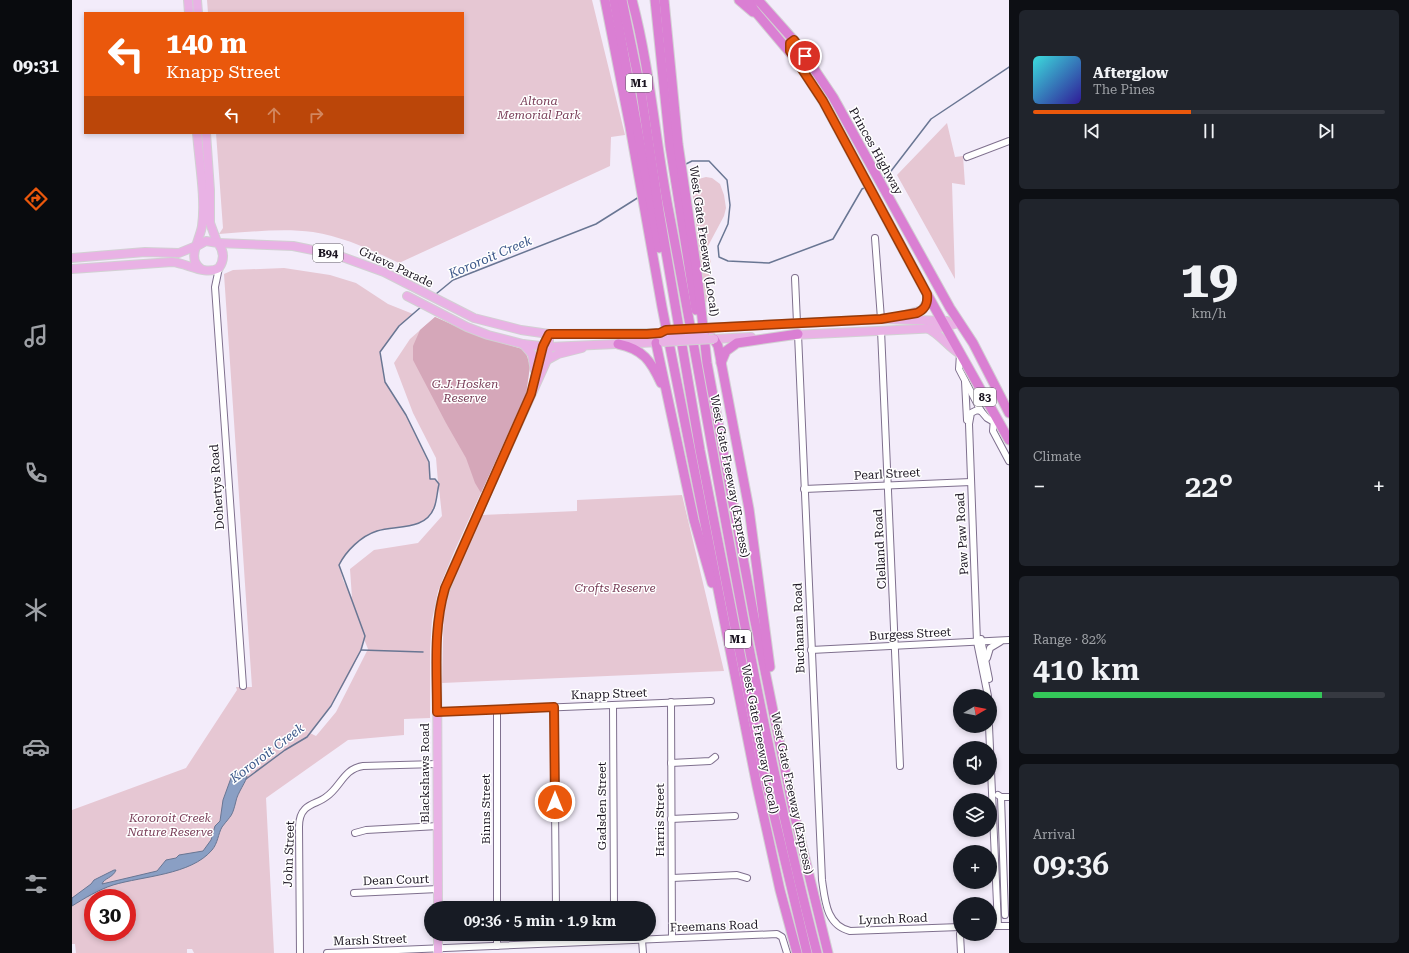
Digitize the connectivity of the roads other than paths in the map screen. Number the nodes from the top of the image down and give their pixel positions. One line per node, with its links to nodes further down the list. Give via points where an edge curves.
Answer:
1 (605, 0): 19 (highway, M1)
2 (613, 0): 19 (highway); 25 (highway)
3 (622, 0): 25 (highway, West Gate Freeway (Express) / M1, via 641,92)
4 (632, 0): 18 (highway, West Gate Freeway (Express) / M1)
5 (638, 0): 18 (highway)
6 (655, 0): 23 (highway)
7 (664, 0): 23 (highway, West Gate Freeway (Local) / M1)
8 (739, 0): 15 (highway)
9 (749, 0): 15 (highway)
10 (758, 0): 14 (highway, Princes Highway / 83)
11 (766, 0): 14 (main road)
12 (188, 5): 13 (main road)
13 (197, 7)
14 (768, 11): 16 (highway, Princes Highway / 83)
15 (766, 23): 17 (highway, Princes Highway / 83)
16 (794, 40): 17 (highway, via 789,43); 40 (highway, Princes Highway / 83, via 833,97)
17 (790, 51): 36 (highway, Princes Highway / 83, via 823,101)
18 (648, 74): 132 (highway, West Gate Freeway (Express) / M1, via 667,203 759,694 785,822)
19 (630, 127): 25 (highway, West Gate Freeway (Local) / M1)
20 (197, 134): 29 (main road, via 203,215)
21 (206, 134): 28 (main road, via 210,224)
22 (1009, 141): 24 (street)
23 (674, 145): 57 (highway, West Gate Freeway (Local) / M1, via 685,190); 57 (highway, via 677,196)
24 (967, 157)
25 (644, 167): 26 (highway, West Gate Freeway (Express) / M1); 26 (highway, West Gate Freeway (Local) / M1)
26 (652, 212): 71 (highway, West Gate Freeway (Local) / M1); 131 (highway, West Gate Freeway (Express) / M1, via 682,351 762,765)
27 (875, 238): 38 (street)
28 (217, 243): 29 (main road, via 206,241); 31 (main road, via 223,254); 46 (main road, Grieve Parade / B94, via 293,246 337,255 384,272 452,308 490,323)
29 (196, 246): 30 (main road, via 176,254 145,252); 33 (main road, via 194,259)
30 (72, 258)
31 (220, 267): 33 (main road, via 213,271); 35 (street, Dohertys Road)
32 (72, 269): 33 (main road, via 172,262)
33 (202, 270): 35 (street, Dohertys Road, via 211,276)
34 (795, 278): 39 (street)
35 (215, 287): 77 (street, Dohertys Road)
36 (927, 294): 38 (main road, via 926,304 920,311); 41 (highway, Princes Highway / 83)
37 (407, 296): 50 (main road, Grieve Parade, via 488,335)
38 (881, 319): 39 (main road, Grieve Parade / B94); 41 (main road, Grieve Parade / B94); 43 (main road)
39 (797, 323): 44 (main road, Grieve Parade / B94); 47 (main road)
40 (959, 323): 41 (main road); 63 (highway, 83, via 973,343)
41 (944, 324): 42 (main road, Grieve Parade); 54 (highway, 83)
42 (926, 328): 43 (main road, Grieve Parade); 54 (main road)
43 (881, 330): 47 (main road, Grieve Parade); 69 (street, Clelland Road)
44 (704, 331): 45 (main road, Grieve Parade / B94, via 666,330); 48 (main road)
45 (660, 333): 46 (main road, Grieve Parade / B94); 49 (main road)
46 (549, 334): 52 (main road)
47 (798, 334): 48 (main road, Grieve Parade); 56 (highway, via 737,343 727,349); 70 (street, Buchanan Road)
48 (714, 339): 49 (main road, Grieve Parade, bridge); 56 (highway)
49 (660, 342): 51 (main road, Grieve Parade); 61 (highway)
50 (523, 344): 52 (main road, Grieve Parade); 58 (main road, via 532,354)
51 (618, 344): 53 (main road, Grieve Parade); 61 (highway, via 631,347 645,356 661,381)
52 (546, 346): 53 (main road, Grieve Parade); 55 (main road, Blackshaws Road); 58 (main road, Blackshaws Road)
53 (589, 346): 55 (main road)
54 (960, 354): 59 (street, via 958,367); 64 (highway, 83)
55 (547, 360): 60 (main road, Blackshaws Road)
56 (720, 362): 96 (highway, via 749,509 768,656)
57 (707, 363): 96 (highway, West Gate Freeway (Local) / M1)
58 (536, 374): 60 (main road, Blackshaws Road)
59 (965, 380): 62 (street); 65 (street, Paw Paw Road)
60 (531, 394): 85 (main road, Blackshaws Road, via 443,594 436,634)
61 (672, 409): 71 (highway, via 694,520)
62 (981, 411): 64 (street, via 986,418); 65 (street, Paw Paw Road, via 974,410 970,415)
63 (1009, 413)
64 (994, 418): 66 (highway, 83); 67 (street, via 992,431)
65 (969, 435): 68 (street, Paw Paw Road)
66 (1009, 440)
67 (1009, 461)
68 (971, 482): 69 (street, Pearl Street); 73 (street, Paw Paw Road)
69 (888, 485): 70 (street, Pearl Street); 74 (street, Clelland Road)
70 (804, 489): 75 (street, Buchanan Road)
71 (723, 618): 130 (highway, West Gate Freeway (Local) / M1, via 762,810)
72 (1007, 640): 73 (street, Burgess Street); 76 (street, via 996,643 990,649 987,656)
73 (980, 642): 74 (street, Burgess Street); 76 (street, Paw Paw Road); 78 (street, Paw Paw Road)
74 (895, 645): 75 (street, Burgess Street); 90 (street, Clelland Road)
75 (811, 650): 113 (street, Buchanan Road, via 822,880 826,906)
76 (988, 668): 79 (street, Paw Paw Road)
77 (243, 686)
78 (987, 689)
79 (988, 689)
80 (711, 701): 81 (street, Knapp Street)
81 (670, 702): 82 (street, Knapp Street); 88 (street, Harris Street)
82 (613, 705): 83 (street, Knapp Street); 111 (street, Gadsden Street)
83 (554, 707): 84 (street, Knapp Street); 110 (street)
84 (497, 709): 85 (street, Knapp Street); 109 (street, Binns Street)
85 (437, 712): 89 (main road, Blackshaws Road)
86 (989, 733): 91 (street)
87 (715, 757): 88 (street, via 710,761)
88 (671, 763): 98 (street, Harris Street)
89 (437, 764): 99 (main road, Blackshaws Road); 126 (street, John Street, via 363,766 353,769 326,798 304,810 298,826)
90 (900, 766)
91 (992, 790): 92 (street); 93 (street)
92 (992, 793)
93 (1001, 797): 94 (street); 95 (street); 104 (street)
94 (1009, 797)
95 (997, 799)
96 (793, 809): 133 (highway, West Gate Freeway (Local) / M1)
97 (735, 816): 98 (street)
98 (671, 819): 101 (street, Harris Street)
99 (438, 826): 100 (street, via 366,830); 105 (main road, Blackshaws Road)
100 (355, 833)
101 (672, 878): 102 (street, via 737,875); 117 (street, Harris Street)
102 (747, 878)
103 (997, 885): 104 (street)
104 (1005, 885): 112 (street)
105 (438, 889): 107 (street, Dean Court); 108 (main road, Blackshaws Road)
106 (996, 889): 114 (street)
107 (354, 893)
108 (438, 901)
109 (497, 901)
110 (556, 901)
111 (614, 901)
112 (1005, 915)
113 (832, 919): 116 (street, Lynch Road, via 841,928 854,931)
114 (998, 926): 115 (street)
115 (1009, 926)
116 (953, 927)
117 (672, 938): 118 (street, Freemans Road); 129 (street, Freemans Road, via 777,934 782,937)
118 (656, 939)
119 (497, 941): 124 (street)
120 (575, 941): 123 (street, Freemans Road)
121 (642, 941): 128 (street)
122 (960, 941): 134 (street)
123 (556, 943): 124 (street, Freemans Road)
124 (497, 946): 125 (street, Freemans Road)
125 (438, 951): 127 (street, Marsh Street)
126 (300, 953)
127 (327, 953)
128 (643, 953)
129 (787, 953)
130 (797, 953)
131 (807, 953)
132 (818, 953)
133 (828, 953)
134 (961, 953)

